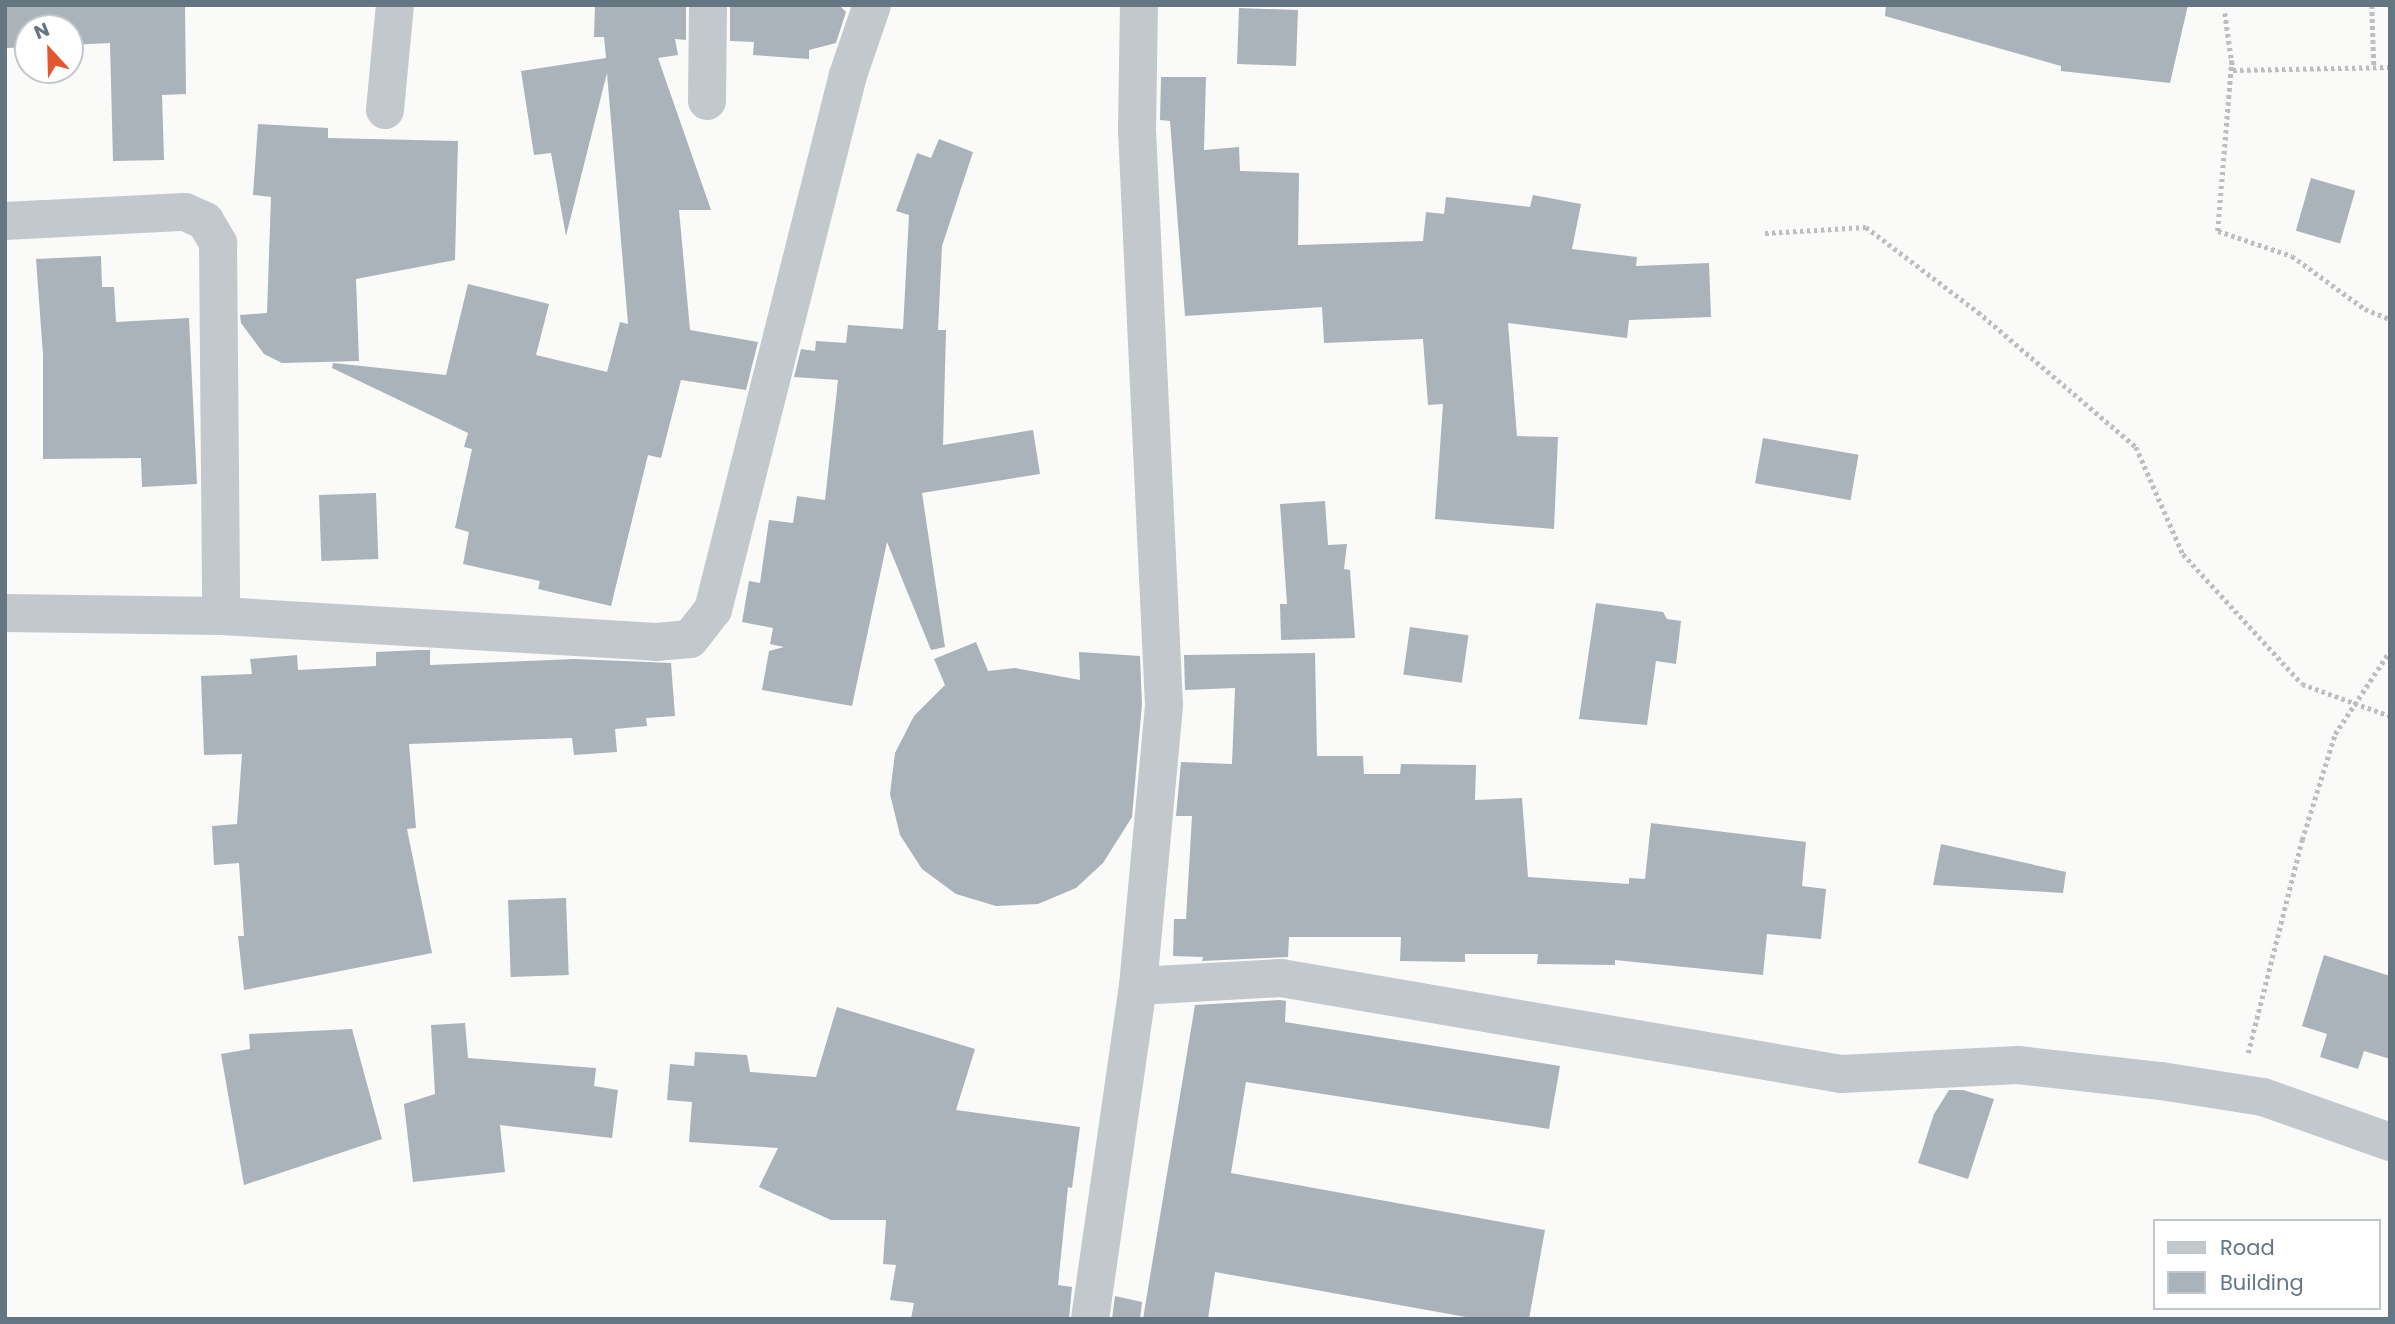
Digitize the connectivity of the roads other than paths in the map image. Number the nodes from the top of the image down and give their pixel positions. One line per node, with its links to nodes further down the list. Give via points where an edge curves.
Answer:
1 (395, 5): 6 (street)
2 (708, 5): 5 (street)
3 (872, 5): 9 (street, via 848,75 713,610 690,639 656,642)
4 (1139, 5): 10 (street, via 1137,130 1164,705)
5 (707, 101)
6 (385, 110)
7 (5, 221): 9 (street, via 185,212 205,221 218,243)
8 (5, 613): 9 (street)
9 (221, 616)
10 (1138, 986): 11 (street, via 1281,978 1842,1074 2018,1065 2263,1097); 12 (street)
11 (2390, 1142)
12 (1090, 1319)

